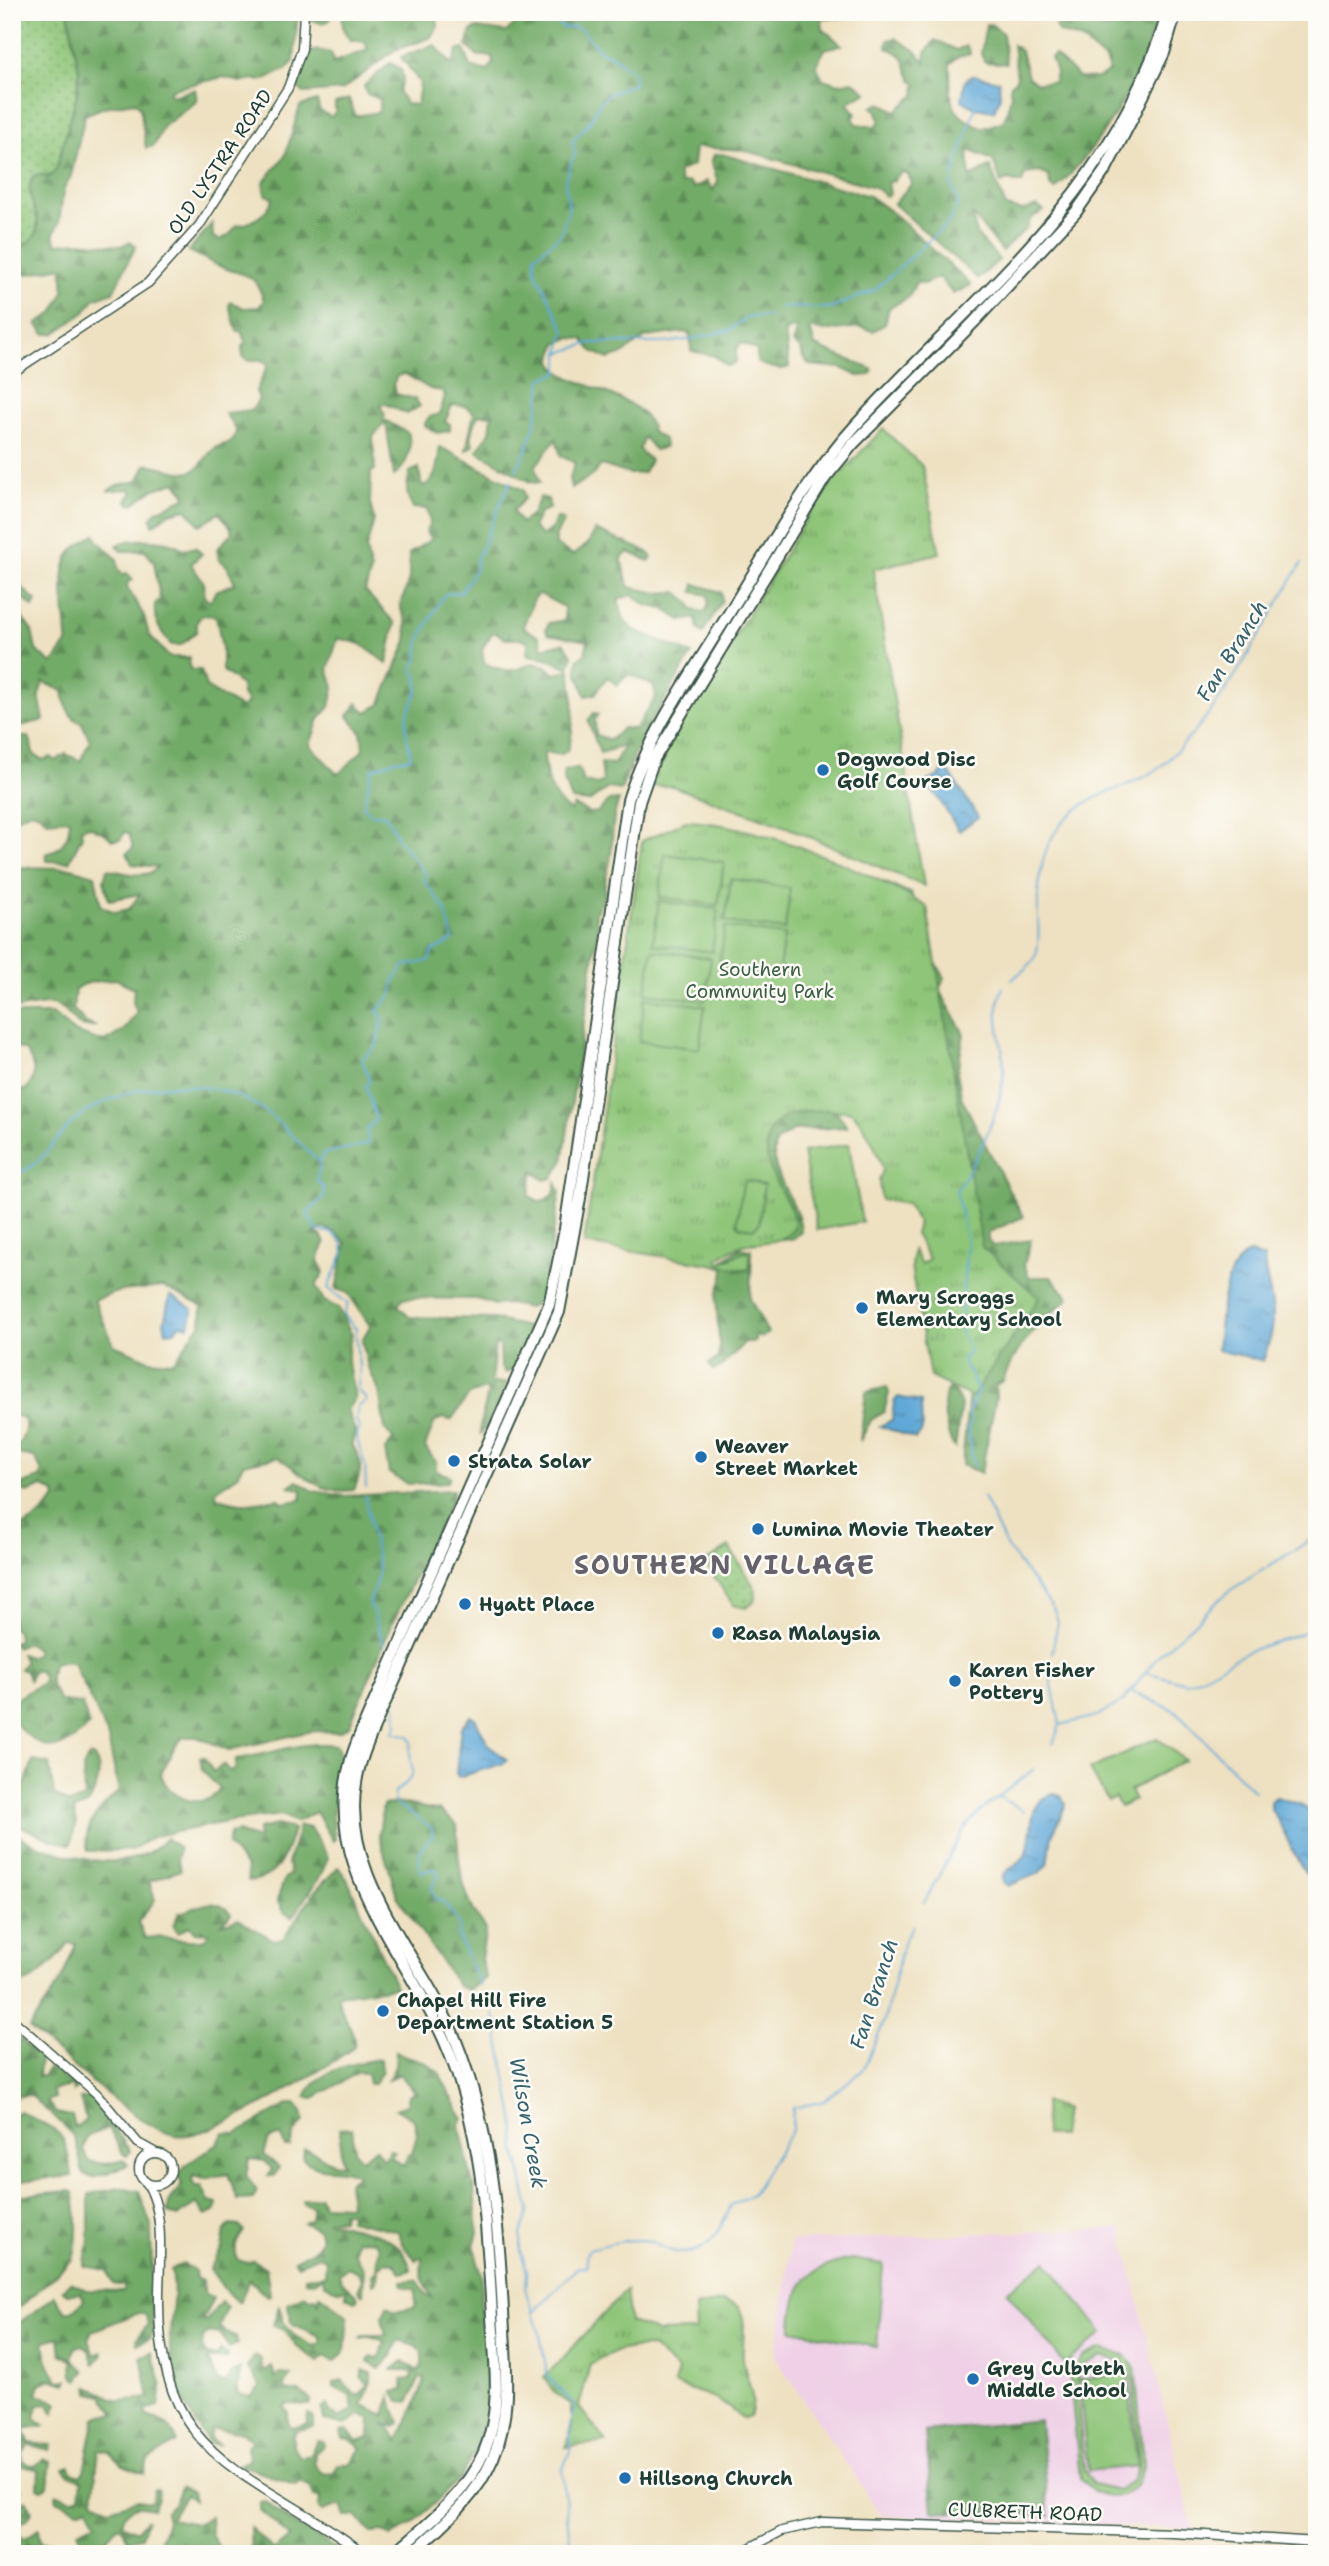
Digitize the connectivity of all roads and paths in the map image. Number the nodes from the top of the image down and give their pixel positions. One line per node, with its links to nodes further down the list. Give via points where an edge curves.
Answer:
1 (304, 12): 4 (street, OLD LYSTRA ROAD, via 302,49 288,88 221,195 179,251 132,295)
2 (1168, 12): 14 (highway, via 1129,108 1074,196 858,423 813,477 651,744 628,800 565,1229 549,1305 368,1716 350,1761 345,1797 351,1854 365,1896 428,2005 460,2082 479,2156 487,2224 496,2382 489,2437 477,2467 454,2499)
3 (1176, 12): 15 (highway, via 1164,53 1098,181 1036,257 837,461 654,759 639,802 559,1312 378,1718 356,1784 355,1822 374,1891 438,2002 470,2079 489,2152 498,2224 506,2378 500,2436 475,2490)
4 (12, 373)
5 (12, 2019): 6 (street, via 97,2094)
6 (138, 2143): 7 (street); 8 (street)
7 (156, 2153): 8 (street); 10 (street, via 170,2164 170,2174)
8 (143, 2159): 9 (street, via 139,2169)
9 (146, 2182): 10 (street); 11 (street)
10 (160, 2184): 11 (street)
11 (155, 2199): 13 (street, via 161,2355 168,2383 186,2419 220,2459)
12 (1317, 2542): 16 (street, CULBRETH ROAD, via 822,2522 782,2531)
13 (365, 2554)
14 (393, 2554)
15 (411, 2554)
16 (738, 2554)

